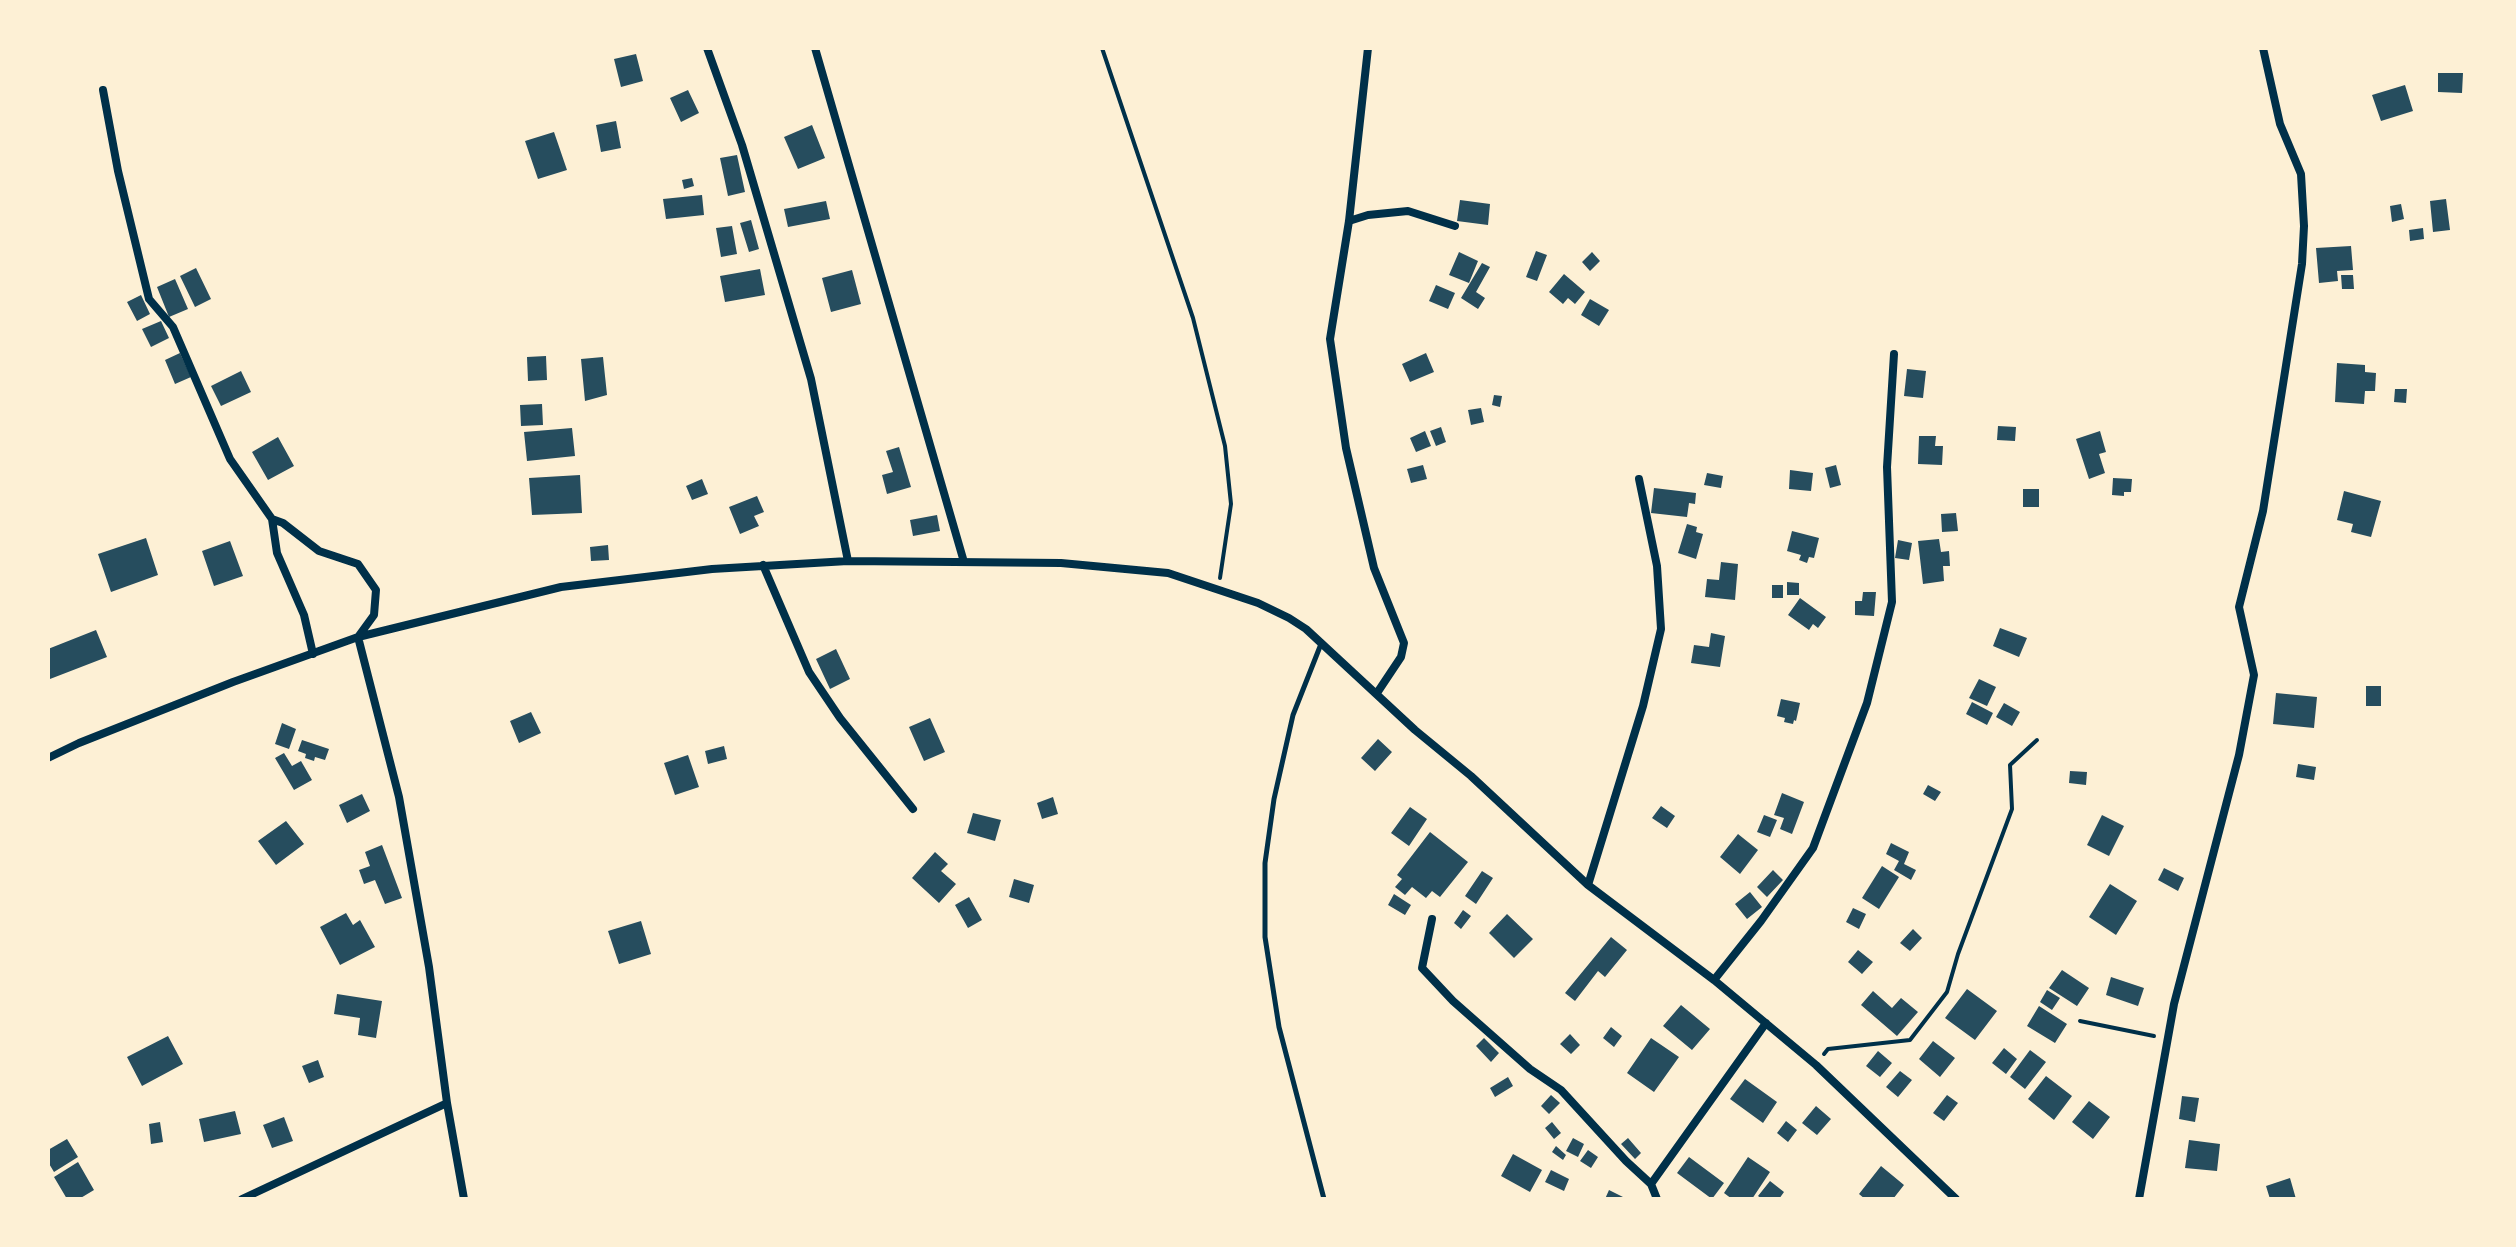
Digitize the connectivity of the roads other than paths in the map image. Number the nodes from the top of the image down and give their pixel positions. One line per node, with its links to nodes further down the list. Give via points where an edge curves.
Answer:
1 (707, 48): 11 (street, via 742,145 811,379)
2 (815, 48): 12 (street)
3 (1368, 48): 6 (street)
4 (2263, 48): 31 (street, via 2280,124 2301,174 2302,264 2263,511 2239,607 2254,675 2239,755 2174,1004)
5 (103, 90): 10 (street, via 149,299 173,327 230,459)
6 (1349, 221): 7 (street, via 1408,211); 17 (street, via 1330,339 1346,448 1374,568 1404,643 1401,657)
7 (1455, 226)
8 (1894, 354): 22 (street, via 1887,467 1892,602 1867,703 1813,848)
9 (1639, 479): 20 (street, via 1657,566 1661,629)
10 (272, 519): 14 (street, via 319,551 358,564 376,590 374,615); 16 (street, via 277,553 304,615)
11 (848, 561): 12 (street); 13 (street)
12 (964, 562): 15 (street, via 1061,563 1168,573 1258,603)
13 (763, 565): 14 (street, via 561,587); 19 (street, via 809,672)
14 (358, 637): 16 (street); 24 (street, via 399,797)
15 (1322, 643): 17 (street); 28 (lane, via 1293,715 1277,785 1265,863 1265,937 1279,1027)
16 (313, 654): 18 (street)
17 (1377, 693): 20 (street)
18 (48, 758)
19 (913, 809)
20 (1588, 885): 22 (street)
21 (1432, 919): 25 (street, via 1422,968 1530,1069 1561,1090)
22 (1714, 980): 23 (street)
23 (1766, 1023): 25 (street); 30 (street)
24 (447, 1103): 26 (street); 27 (street)
25 (1651, 1184): 29 (street)
26 (242, 1199)
27 (464, 1199)
28 (1324, 1199)
29 (1657, 1199)
30 (1956, 1199)
31 (2139, 1199)

